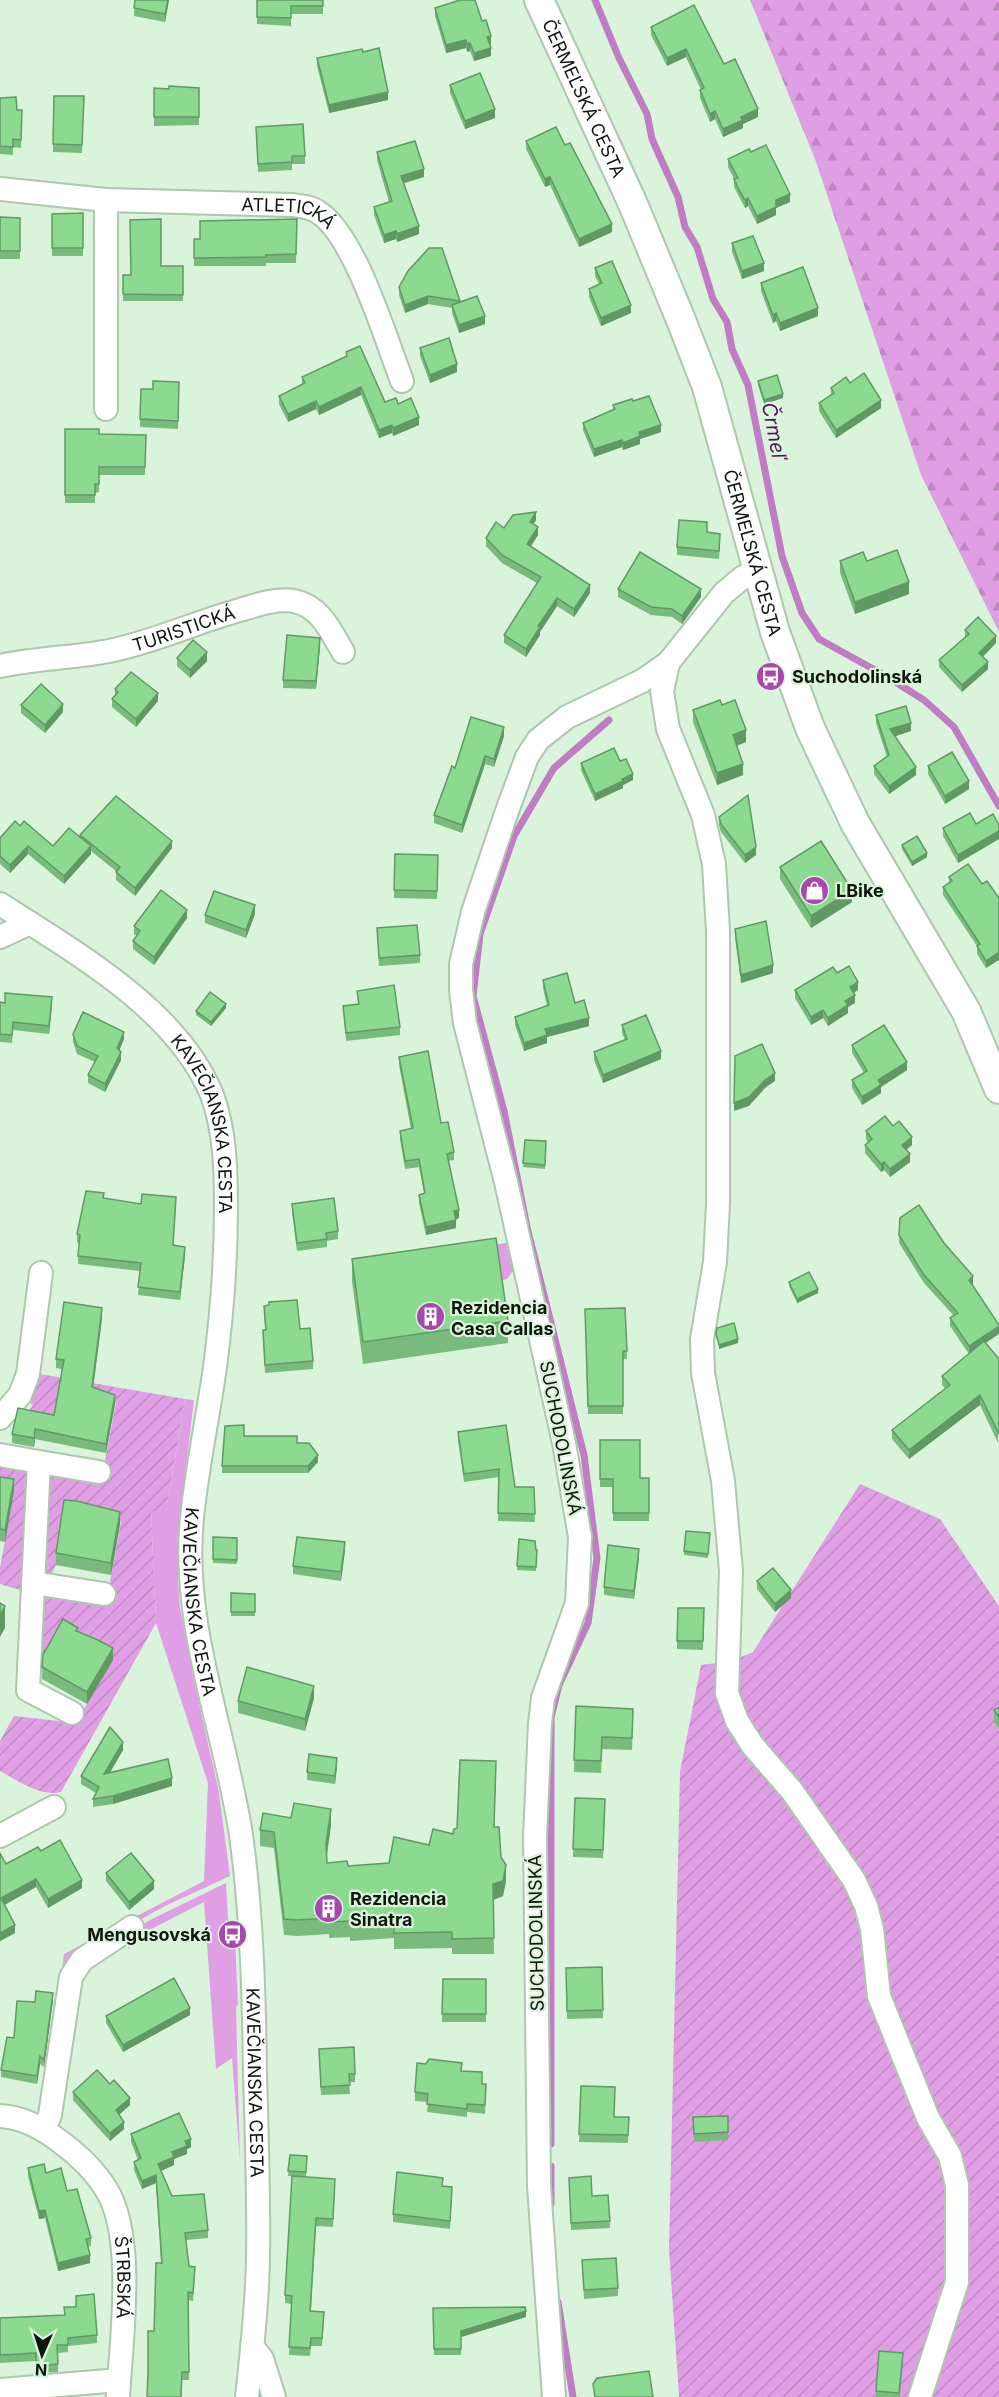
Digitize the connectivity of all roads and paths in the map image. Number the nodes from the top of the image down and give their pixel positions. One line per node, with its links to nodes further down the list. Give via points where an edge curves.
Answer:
1 (539, 0): 6 (main road, ČERMEĽSKÁ CESTA, via 633,204 707,387)
2 (0, 189): 3 (street, ATLETICKÁ)
3 (106, 200): 4 (street, ATLETICKÁ, via 292,205 317,210 333,225 351,253); 5 (street)
4 (402, 381)
5 (106, 409)
6 (757, 570): 8 (street, SUCHODOLINSKÁ, via 724,593); 13 (main road, ČERMEĽSKÁ CESTA, via 779,647 835,785 966,1011)
7 (343, 652): 9 (street, TURISTICKÁ, via 314,610 305,604 282,600 234,611 128,647)
8 (668, 663): 32 (street, SUCHODOLINSKÁ, via 642,681 567,717 532,748 473,912 461,963 465,1023 506,1182 564,1443 580,1537 578,1603 543,1698 535,1837 538,2166); 33 (street, via 662,691 668,729 704,815 714,864 718,931 716,1262 702,1339 703,1373 723,1481 730,1560 727,1693 737,1721 753,1746 792,1791 854,1880 873,1929 879,1996 928,2118 951,2156 957,2185 957,2282)
9 (0, 666)
10 (0, 904): 11 (street, KAVEČIANSKA CESTA)
11 (30, 923): 12 (street); 27 (street, KAVEČIANSKA CESTA, via 110,976 186,1050 212,1096 224,1148 226,1245 222,1304 191,1522 191,1570 196,1616 233,1790 246,1878 258,2187)
12 (0, 937)
13 (999, 1089)
14 (41, 1274): 15 (street, via 28,1374 20,1395)
15 (0, 1418)
16 (0, 1455): 17 (street)
17 (39, 1462): 18 (street); 19 (street)
18 (99, 1472)
19 (33, 1583): 20 (street); 21 (street, via 28,1690)
20 (104, 1594)
21 (72, 1713)
22 (54, 1807): 23 (street)
23 (0, 1836)
24 (132, 1928): 26 (street, via 82,1960 70,1977)
25 (0, 2116): 26 (street)
26 (45, 2129): 28 (street, ŠTRBSKÁ, via 88,2166 106,2190 116,2213 124,2308)
27 (252, 2346): 30 (street, via 262,2359); 31 (street, KAVEČIANSKA CESTA)
28 (118, 2389): 29 (street)
29 (0, 2390)
30 (273, 2394)
31 (247, 2397)
32 (554, 2397)
33 (921, 2397)

